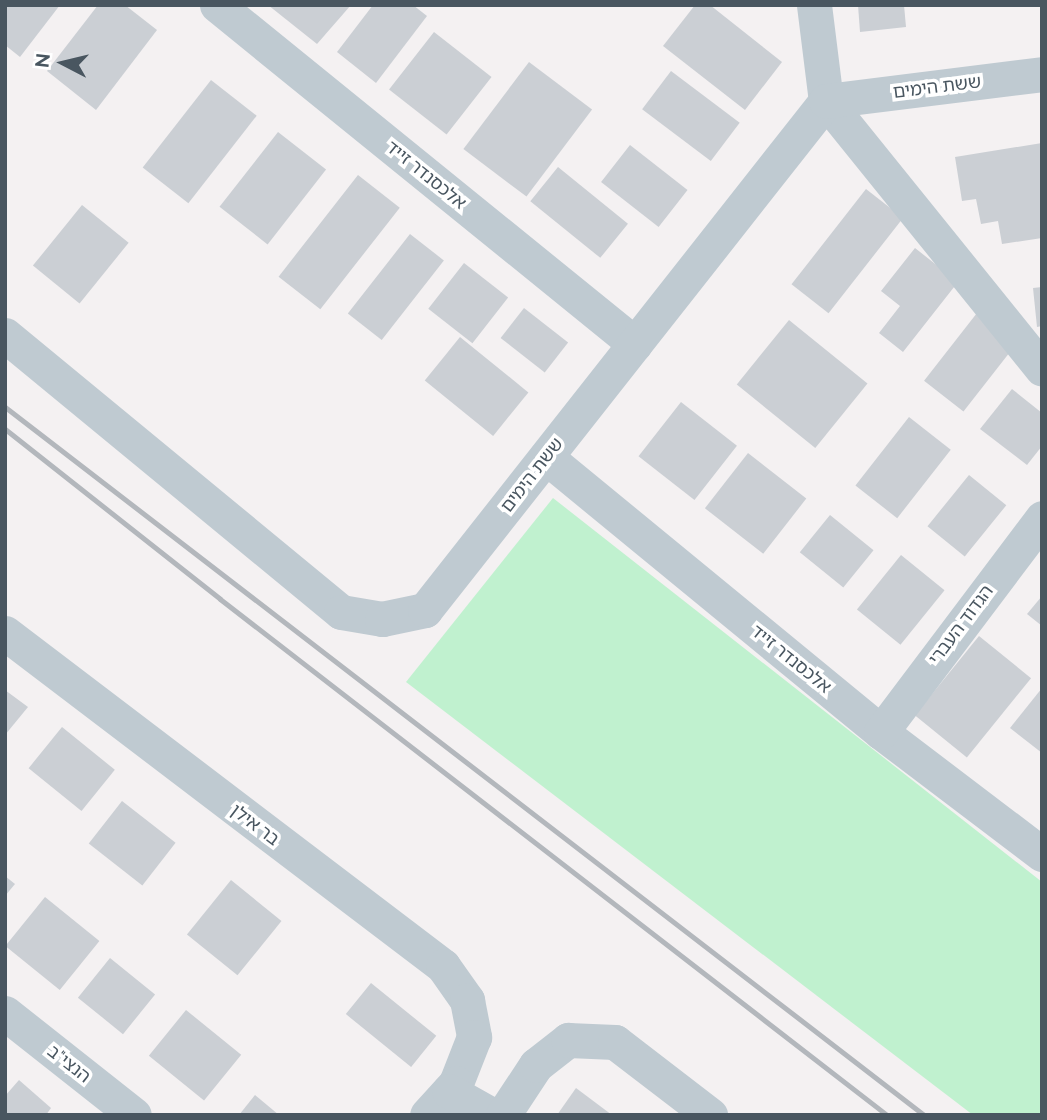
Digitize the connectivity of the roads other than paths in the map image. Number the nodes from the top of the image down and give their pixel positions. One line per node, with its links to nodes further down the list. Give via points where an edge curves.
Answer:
1 (814, 5): 4 (street)
2 (234, 12): 6 (street, אלכסנדר זייד)
3 (1042, 74): 4 (street, ששת הימים)
4 (826, 101): 6 (street, ששת הימים); 7 (street)
5 (5, 335): 8 (street, ששת הימים, via 341,612 382,619 425,610)
6 (635, 344): 8 (street, ששת הימים)
7 (1042, 369)
8 (546, 457): 11 (street, אלכסנדר זייד)
9 (1042, 517): 11 (street, הגדוד העברי)
10 (5, 633): 14 (street, בר אילן, via 443,966 467,999 474,1037 456,1083)
11 (881, 733): 12 (street, אלכסנדר זייד)
12 (1042, 855)
13 (5, 1013): 15 (street, הנצי"ב)
14 (438, 1103): 16 (street)
15 (134, 1115)
16 (492, 1115)
17 (503, 1115): 18 (street, via 536,1065 568,1040 615,1042)
18 (710, 1115)

